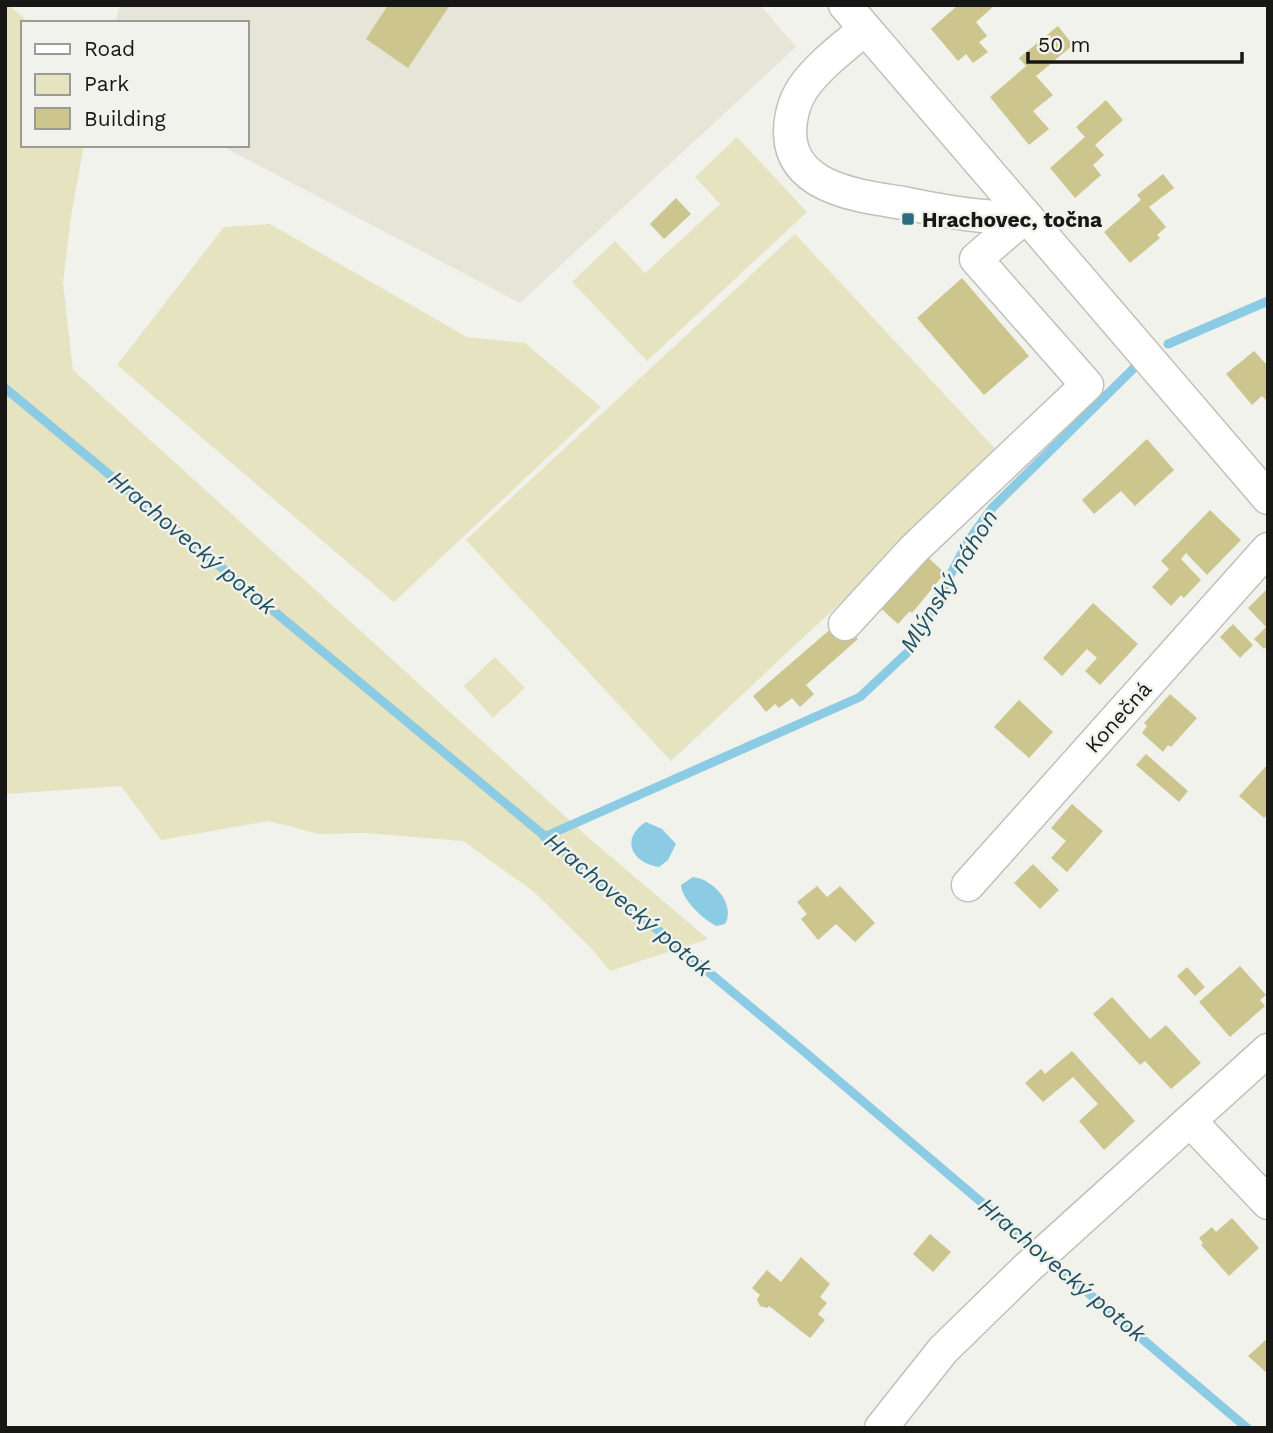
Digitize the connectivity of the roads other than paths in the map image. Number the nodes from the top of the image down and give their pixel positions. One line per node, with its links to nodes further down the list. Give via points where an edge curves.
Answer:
1 (845, 5): 2 (street)
2 (865, 29): 3 (street); 3 (street, via 812,77 796,101 790,117 790,147 804,171 858,195 989,218)
3 (1025, 217): 4 (street); 6 (street, via 976,259 1087,385 914,549)
4 (1268, 498)
5 (1268, 549): 7 (street, Konečná)
6 (845, 624)
7 (968, 885)
8 (1268, 1050): 9 (street)
9 (1191, 1121): 10 (street); 11 (street, via 943,1350)
10 (1268, 1203)
11 (881, 1428)

